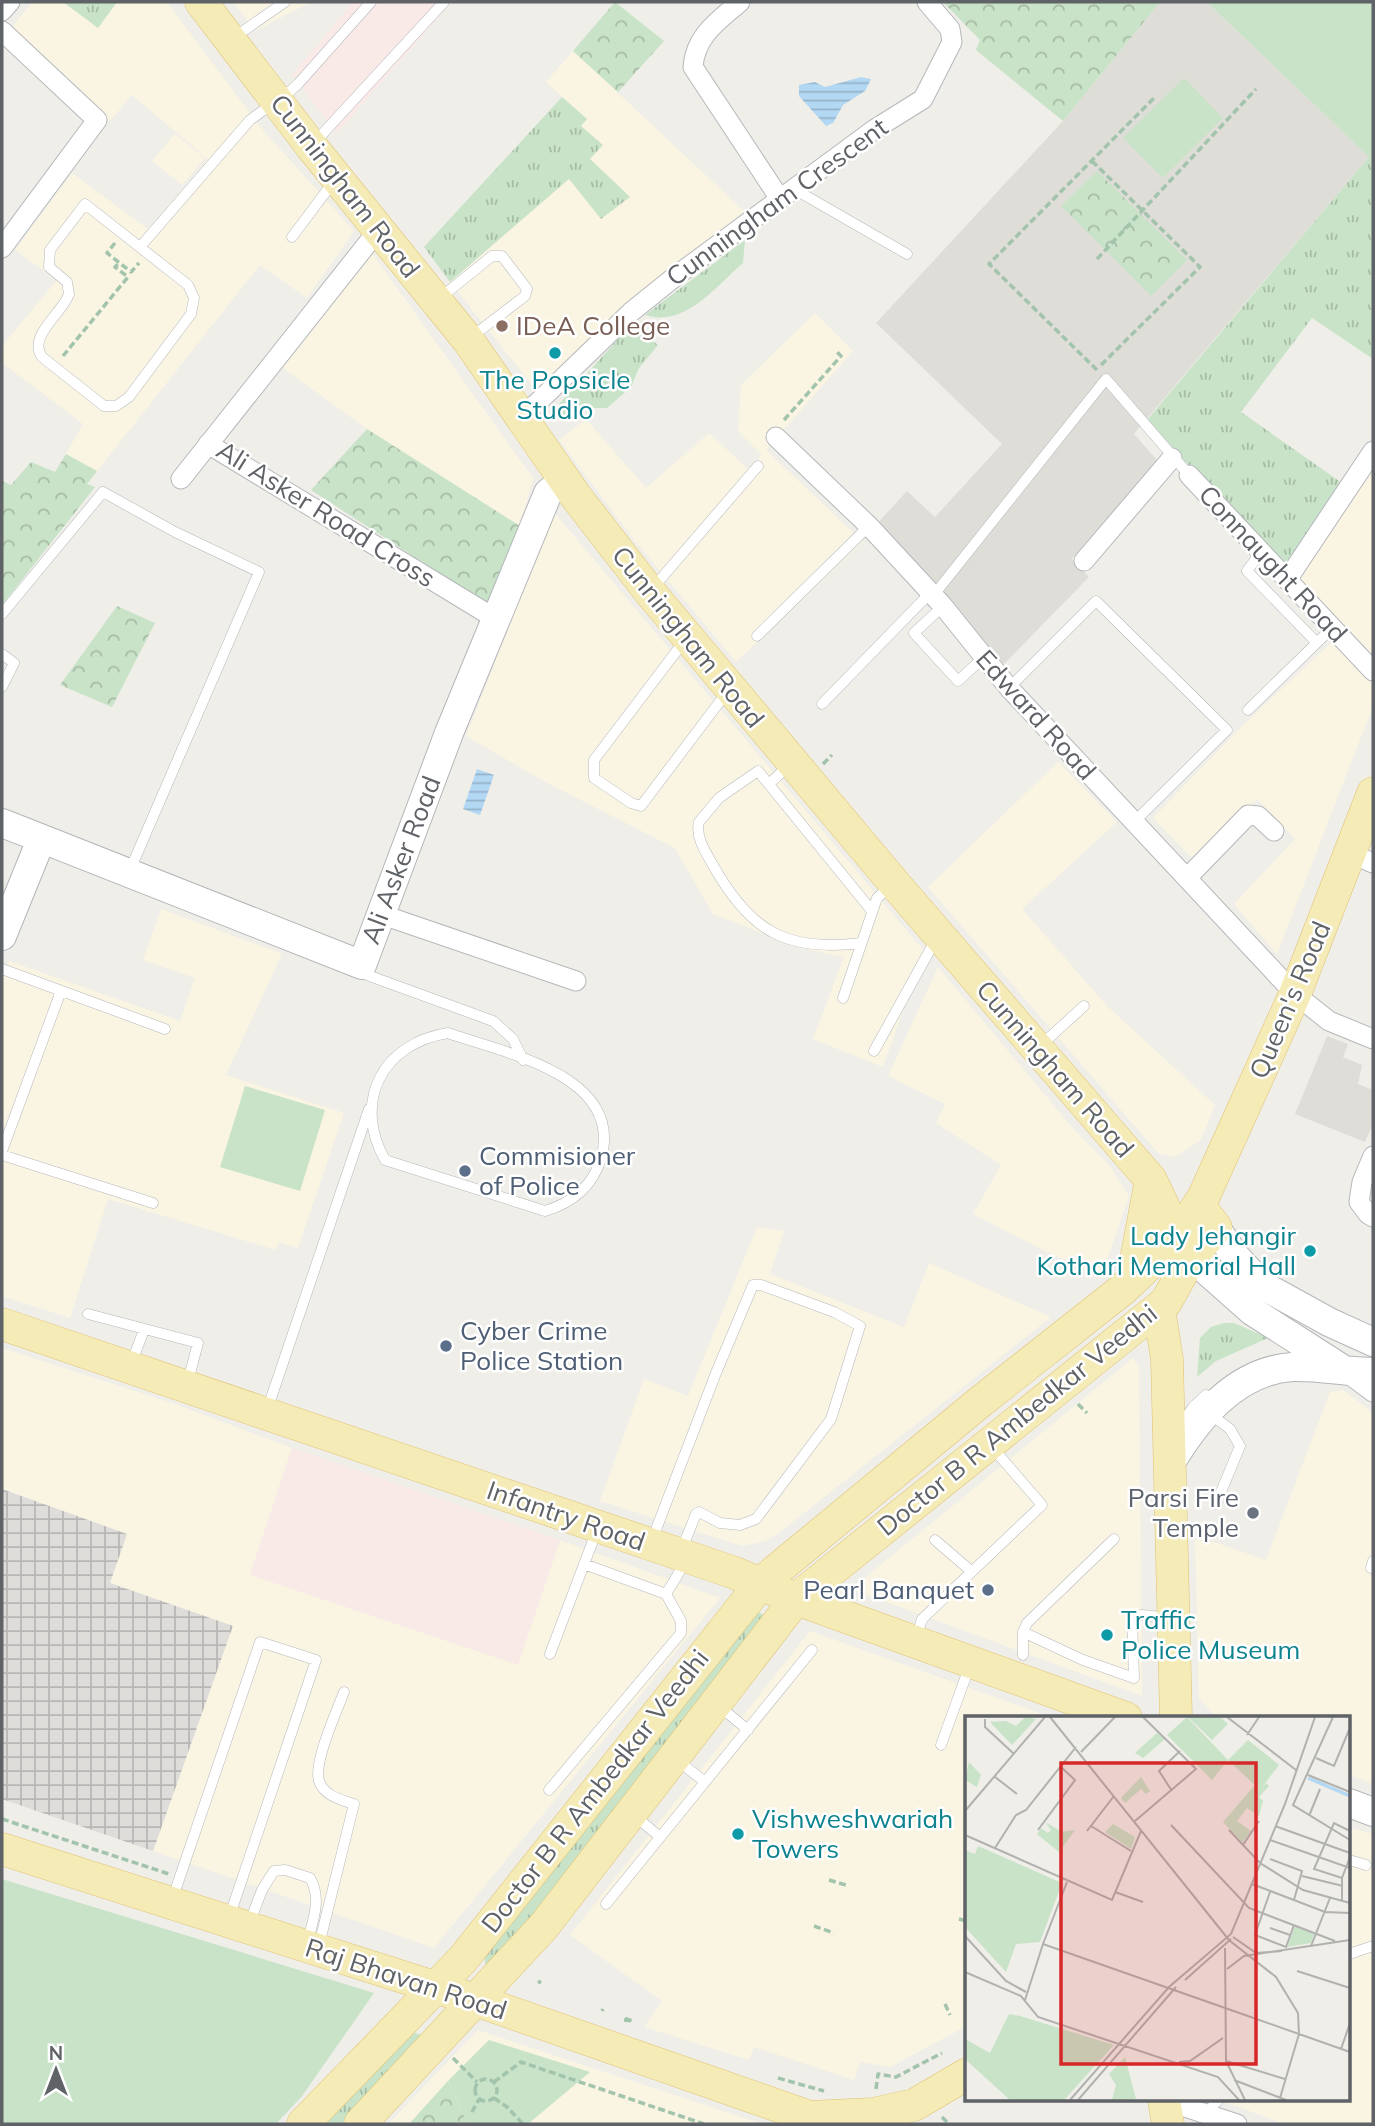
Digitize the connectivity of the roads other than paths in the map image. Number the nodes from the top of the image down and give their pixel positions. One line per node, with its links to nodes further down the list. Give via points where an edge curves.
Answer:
1 (10, 2): 8 (street)
2 (201, 2): 10 (main road, Cunningham Road)
3 (285, 2): 10 (lane)
4 (371, 2): 11 (lane, via 298,84)
5 (444, 2): 12 (lane)
6 (740, 2): 14 (street, via 704,34 693,67)
7 (928, 2): 14 (street, Cunningham Crescent, via 950,29 952,42 923,99)
8 (2, 11)
9 (2, 32): 17 (street, via 97,120)
10 (230, 40): 11 (main road, Cunningham Road)
11 (277, 101): 12 (main road, Cunningham Road); 18 (lane, via 250,120)
12 (311, 146): 13 (main road, Cunningham Road)
13 (337, 178): 15 (main road, Cunningham Road); 16 (lane)
14 (787, 194): 19 (lane); 22 (street, Cunningham Crescent, via 631,312 563,380)
15 (379, 229): 20 (main road, Cunningham Road); 24 (street, Ali Asker Road Cross)
16 (292, 237)
17 (2, 248)
18 (143, 250): 18 (lane, via 85,204 48,256 49,267 67,282 69,294 39,338 38,349 104,405 116,405 129,397 195,304 188,285)
19 (907, 254)
20 (437, 301): 21 (main road, Cunningham Road); 21 (lane, via 492,257 502,256 527,289 525,296)
21 (468, 340): 22 (main road, Cunningham Road)
22 (520, 413): 30 (main road, Cunningham Road)
23 (776, 438): 31 (street, Edward Road)
24 (208, 444): 29 (street); 38 (street, Ali Asker Road Cross)
25 (1373, 451): 34 (street)
26 (1172, 458): 28 (lane, Connaught Road); 33 (street); 36 (lane, Connaught Road, via 1106,379)
27 (758, 466): 35 (lane, via 666,577)
28 (1189, 475): 32 (street, Connaught Road)
29 (181, 479)
30 (564, 481): 35 (main road, Cunningham Road); 38 (street, Ali Asker Road, via 548,493)
31 (869, 526): 36 (street, Edward Road); 40 (lane)
32 (1261, 552): 34 (street, Connaught Road); 42 (lane, via 1247,570)
33 (1084, 561)
34 (1287, 580): 39 (street, Connaught Road)
35 (649, 591): 41 (main road, Cunningham Road)
36 (935, 598): 44 (street, Edward Road); 44 (lane, via 914,633 958,681); 49 (lane)
37 (2, 614): 59 (lane, via 103,492 259,572)
38 (496, 619): 63 (street, Ali Asker Road)
39 (1332, 628): 42 (lane); 45 (street, Connaught Road)
40 (757, 636)
41 (687, 637): 48 (main road, Cunningham Road); 48 (lane, via 594,760 594,778 641,806)
42 (1317, 643): 50 (lane)
43 (2, 654): 46 (lane, via 14,663)
44 (983, 658): 47 (street, Edward Road)
45 (1373, 671)
46 (2, 687)
47 (1010, 688): 54 (street, Edward Road); 54 (lane, via 1096,601 1227,730)
48 (729, 689): 51 (main road, Cunningham Road)
49 (822, 704)
50 (1248, 710)
51 (792, 762): 52 (lane); 61 (main road, Cunningham Road)
52 (769, 784): 62 (lane); 66 (lane, via 758,771 719,798 699,822 700,841 726,888 758,926 788,940 830,947)
53 (1373, 793): 58 (main road, Queen's Road)
54 (1134, 822): 60 (street, Edward Road)
55 (2, 823): 57 (street, Ali Asker Road)
56 (1274, 831): 60 (street, via 1258,816 1248,815)
57 (41, 840): 59 (street, Ali Asker Road); 65 (street)
58 (1362, 858): 71 (main road, Queen's Road)
59 (129, 874): 67 (street, Ali Asker Road)
60 (1187, 878): 71 (street, Edward Road)
61 (894, 883): 62 (lane, via 877,898); 64 (main road, Cunningham Road)
62 (872, 911): 66 (lane)
63 (380, 914): 67 (street, Ali Asker Road); 69 (street)
64 (939, 935): 76 (main road, Cunningham Road); 77 (lane)
65 (2, 936)
66 (861, 943): 72 (lane)
67 (362, 965): 78 (lane, via 368,975 493,1021 513,1039)
68 (2, 969): 70 (lane)
69 (576, 981)
70 (61, 991): 74 (lane); 80 (lane)
71 (1295, 994): 75 (street, Edward Road, via 1329,1021); 84 (main road, Queen's Road)
72 (843, 998)
73 (1084, 1006): 76 (lane)
74 (165, 1030)
75 (1373, 1039)
76 (1037, 1048): 82 (main road, Cunningham Road)
77 (874, 1051)
78 (523, 1060): 79 (lane, via 448,1032 434,1035 395,1056); 79 (lane, via 575,1082 593,1102 602,1127 602,1154 591,1180 571,1200 545,1211 385,1160 374,1136)
79 (373, 1095): 99 (lane)
80 (2, 1153): 83 (lane)
81 (1373, 1156): 85 (street, via 1359,1202)
82 (1151, 1180): 84 (main road); 86 (main road, Cunningham Road); 87 (main road)
83 (153, 1203)
84 (1207, 1210): 86 (main road, Doctor B R Ambedkar Veedhi); 92 (street, via 1235,1256 1262,1285)
85 (1373, 1217)
86 (1184, 1247): 87 (main road, Doctor B R Ambedkar Veedhi); 88 (main road, Doctor B R Ambedkar Veedhi); 95 (street, via 1252,1311 1310,1354)
87 (1132, 1281): 88 (main road); 109 (main road, Doctor B R Ambedkar Veedhi)
88 (1159, 1309): 100 (main road, Doctor B R Ambedkar Veedhi); 101 (main road, via 1167,1359)
89 (88, 1314): 91 (lane)
90 (2, 1324): 94 (main road, Infantry Road)
91 (144, 1330): 94 (lane); 96 (lane, via 198,1343)
92 (1373, 1342)
93 (1279, 1357): 101 (lane, via 1256,1364 1193,1407)
94 (130, 1367): 96 (main road, Infantry Road)
95 (1360, 1372): 97 (street); 98 (street, via 1291,1367 1243,1381)
96 (187, 1387): 99 (main road, Infantry Road)
97 (1373, 1392)
98 (1207, 1412): 101 (street); 102 (lane, via 1230,1429 1240,1446)
99 (266, 1414): 103 (main road, Infantry Road)
100 (988, 1443): 108 (lane, via 1042,1505); 111 (main road, Doctor B R Ambedkar Veedhi)
101 (1170, 1454): 112 (main road)
102 (1216, 1504)
103 (598, 1527): 106 (main road, Infantry Road); 107 (lane)
104 (1114, 1539): 113 (lane)
105 (935, 1540): 108 (lane)
106 (673, 1552): 106 (lane, via 699,1512 720,1523 740,1525 755,1519 786,1482 831,1419 860,1325 761,1284 753,1285 716,1373); 109 (main road, Infantry Road); 110 (lane)
107 (584, 1564): 110 (lane); 116 (lane)
108 (971, 1571): 114 (lane, via 922,1619)
109 (762, 1582): 111 (main road, Infantry Road); 142 (main road, Doctor B R Ambedkar Veedhi)
110 (666, 1594): 127 (lane, via 681,1621 681,1633)
111 (796, 1599): 114 (main road, Infantry Road); 120 (main road, Doctor B R Ambedkar Veedhi)
112 (1173, 1618): 113 (lane, via 1132,1617 1134,1678); 122 (main road)
113 (1023, 1632): 117 (lane)
114 (915, 1641): 118 (main road, Infantry Road)
115 (812, 1650): 123 (lane)
116 (550, 1654)
117 (1023, 1655)
118 (972, 1661): 121 (main road, Infantry Road); 124 (lane)
119 (344, 1692): 139 (lane, via 319,1764 319,1782 330,1796 355,1804)
120 (716, 1703): 123 (lane); 125 (main road, Doctor B R Ambedkar Veedhi)
121 (1121, 1716)
122 (1176, 1716)
123 (748, 1730): 126 (lane)
124 (941, 1745)
125 (674, 1757): 126 (lane); 130 (main road, Doctor B R Ambedkar Veedhi)
126 (705, 1782): 131 (lane)
127 (549, 1790)
128 (1350, 1803): 129 (street)
129 (1373, 1812)
130 (632, 1813): 131 (lane); 143 (main road, Doctor B R Ambedkar Veedhi, via 544,1926)
131 (660, 1837): 136 (lane)
132 (2, 1849): 135 (main road, Raj Bhavan Road)
133 (1350, 1860): 134 (lane)
134 (1366, 1865)
135 (171, 1904): 137 (main road, Raj Bhavan Road); 137 (lane, via 260,1642 316,1660)
136 (606, 1904)
137 (237, 1925): 139 (main road, Raj Bhavan Road); 139 (lane, via 274,1871 285,1870 310,1878 317,1889)
138 (1373, 1946): 140 (lane)
139 (312, 1948): 141 (main road, Raj Bhavan Road)
140 (1350, 1954)
141 (372, 1968): 142 (main road, Raj Bhavan Road); 144 (main road, via 389,2004 362,2039)
142 (436, 1988): 143 (main road, Raj Bhavan Road); 144 (main road, Doctor B R Ambedkar Veedhi)
143 (478, 2001): 149 (main road, Raj Bhavan Road); 152 (main road, Doctor B R Ambedkar Veedhi)
144 (356, 2067): 151 (main road, Doctor B R Ambedkar Veedhi)
145 (965, 2075): 149 (main road, via 914,2105)
146 (965, 2094): 150 (main road, via 940,2109)
147 (1212, 2107): 148 (street); 153 (street)
148 (1166, 2109)
149 (819, 2121)
150 (937, 2121)
151 (303, 2124)
152 (360, 2124)
153 (1237, 2124)

